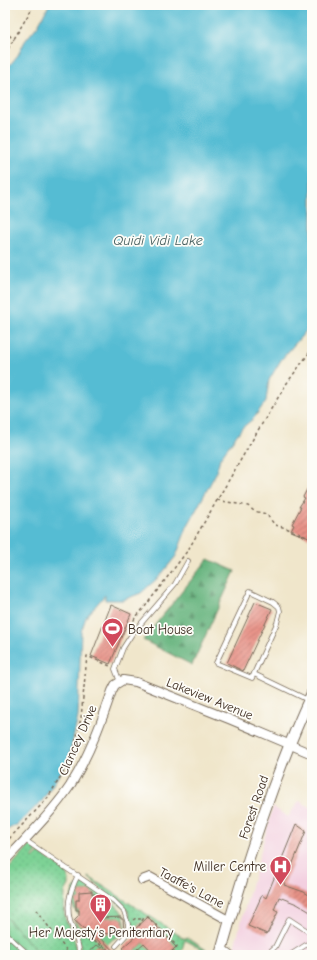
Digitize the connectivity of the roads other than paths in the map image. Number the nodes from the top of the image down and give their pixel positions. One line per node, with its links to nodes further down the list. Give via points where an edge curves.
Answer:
1 (188, 561): 3 (lane, via 175,584 123,648 115,669)
2 (254, 674): 2 (lane, via 280,611 273,602 250,591 216,663 252,678); 4 (lane)
3 (120, 682): 5 (street, Lakeview Avenue, via 136,682); 7 (street, Clancey Drive, via 112,690 96,734 70,786)
4 (310, 697): 5 (street, Forest Road)
5 (289, 744): 6 (street, Lakeview Avenue); 11 (street, Forest Road, via 267,802)
6 (312, 754)
7 (24, 839): 8 (street, Clancey Drive); 9 (lane)
8 (5, 860)
9 (78, 875): 15 (lane, via 124,911 129,929 127,935); 18 (lane, via 67,907 77,938)
10 (142, 880): 11 (street, Taaffe's Lane, via 150,877)
11 (230, 921): 16 (street, Forest Road)
12 (5, 933): 17 (lane)
13 (312, 934): 20 (lane, via 289,919 275,947)
14 (312, 941): 21 (lane)
15 (116, 946)
16 (221, 951): 19 (lane)
17 (29, 955)
18 (79, 955)
19 (234, 955)
20 (266, 955)
21 (290, 955)

